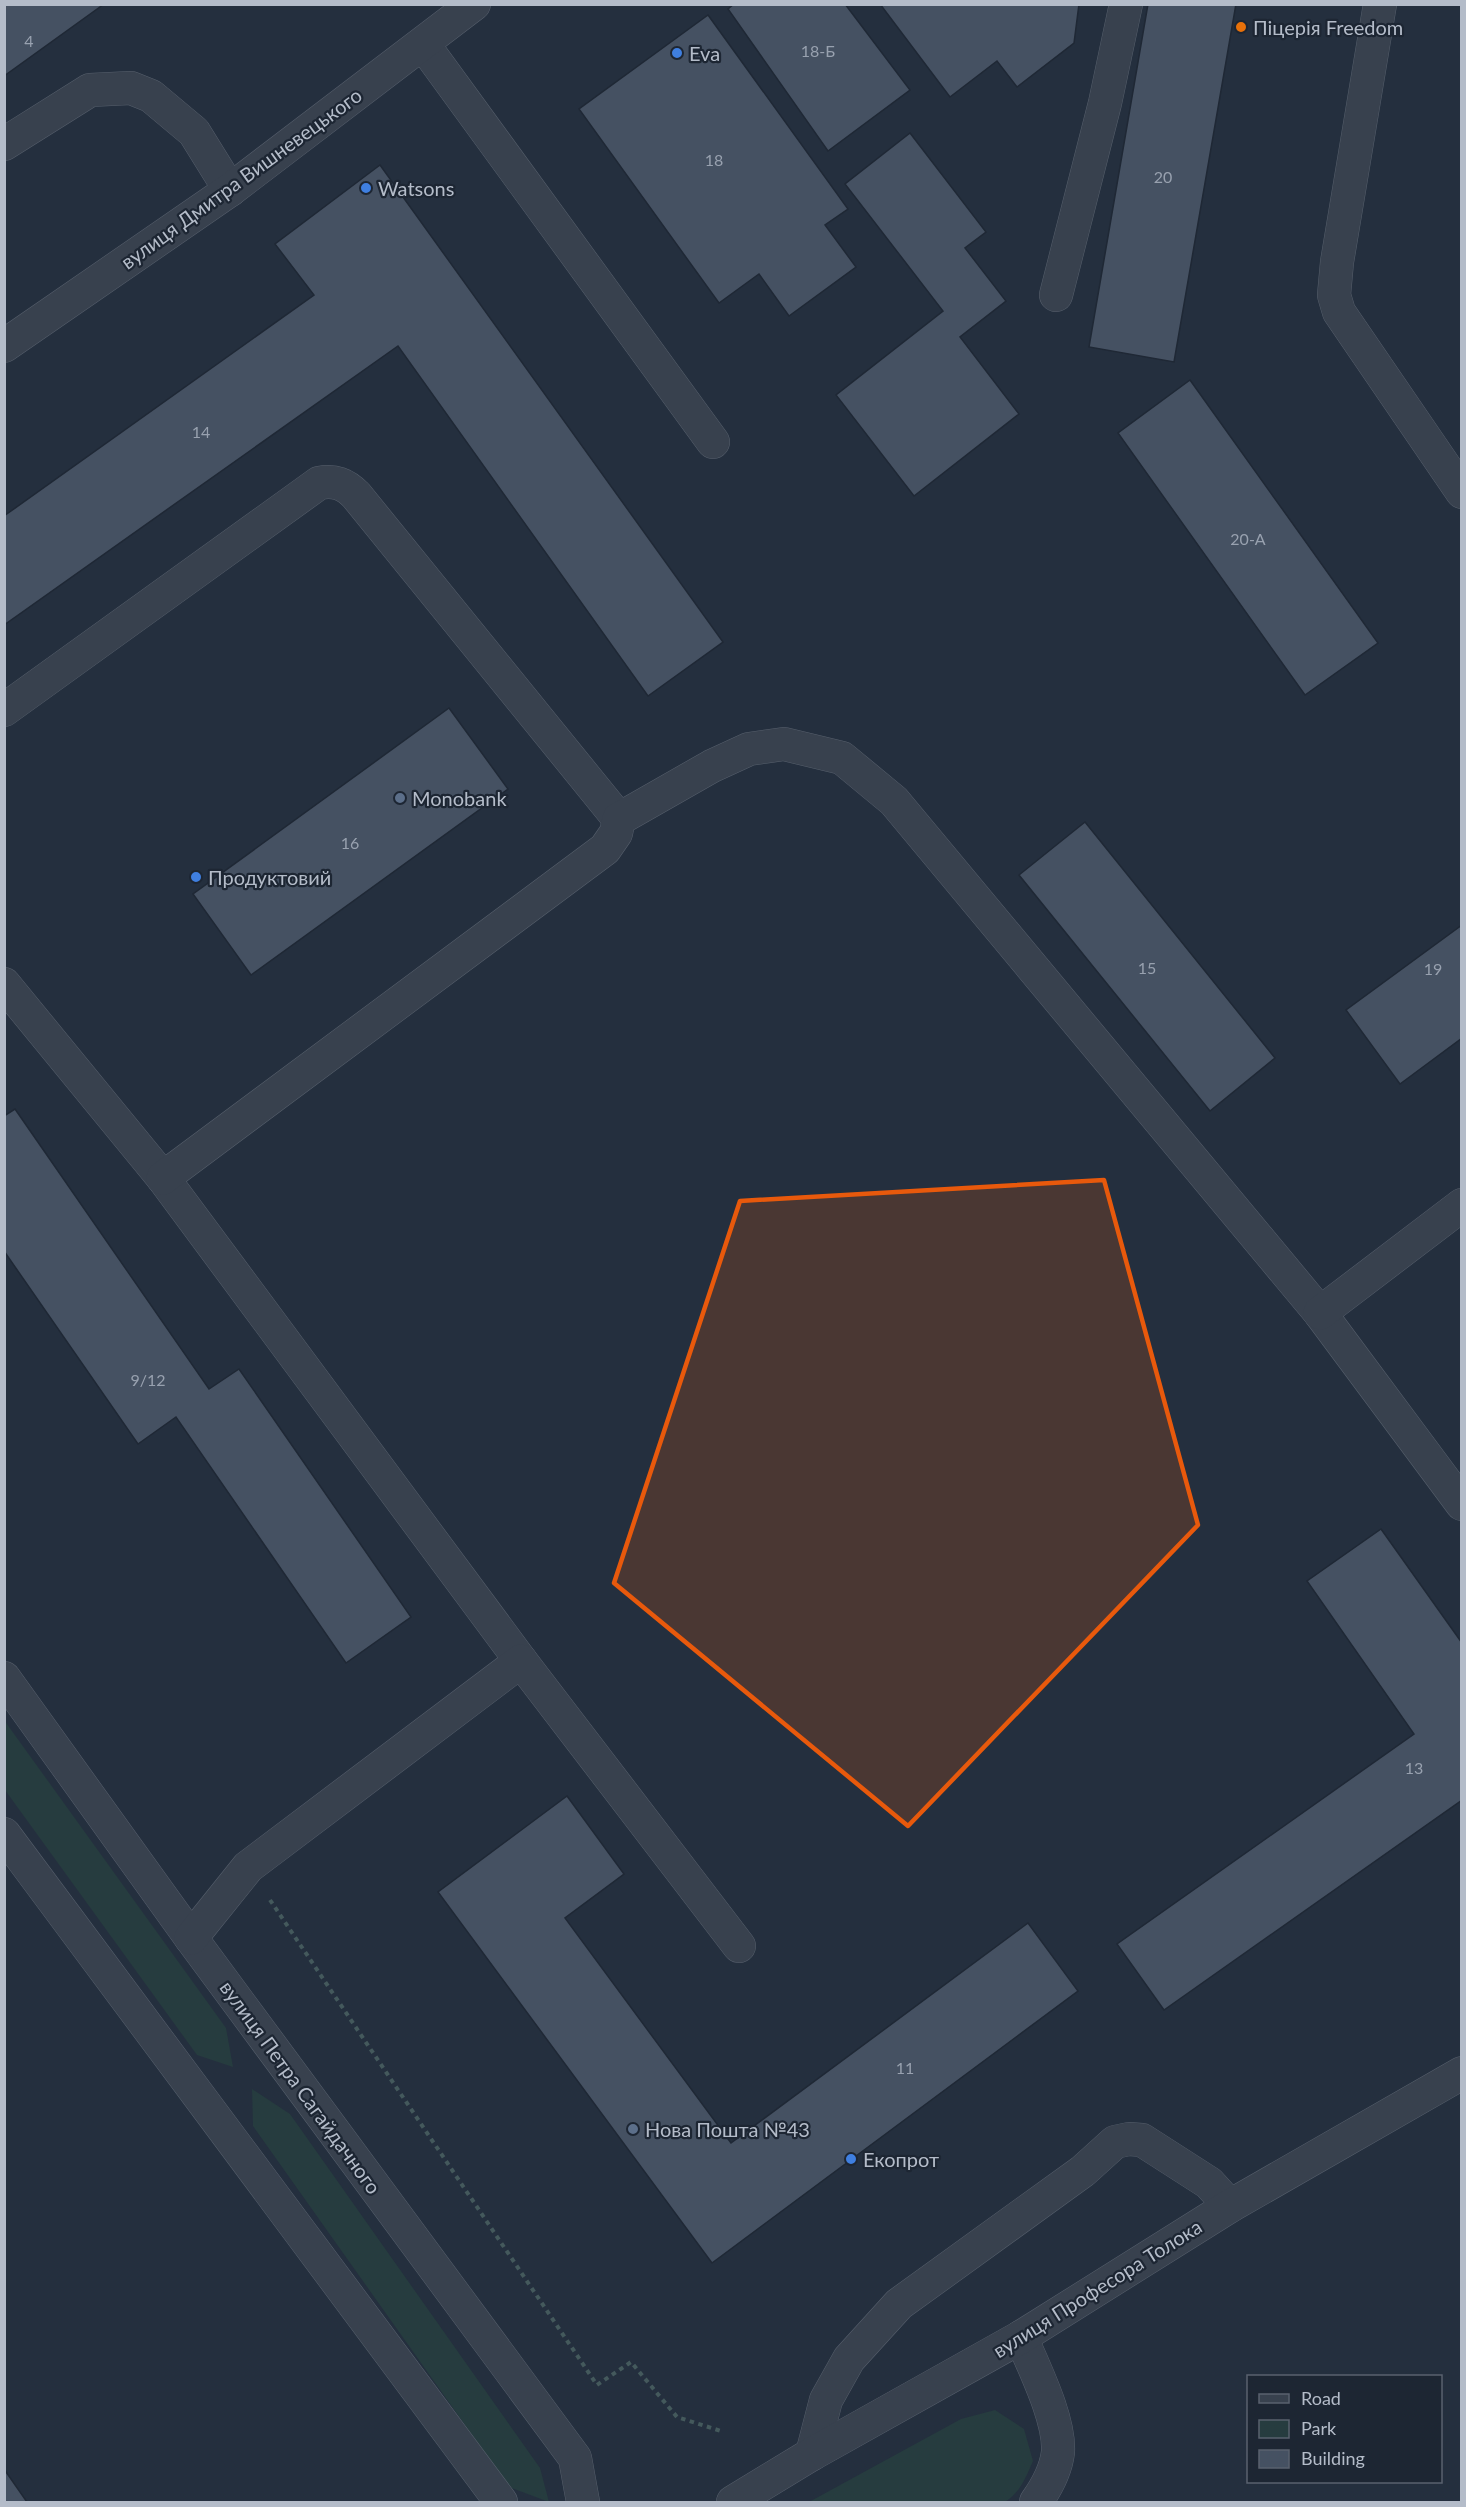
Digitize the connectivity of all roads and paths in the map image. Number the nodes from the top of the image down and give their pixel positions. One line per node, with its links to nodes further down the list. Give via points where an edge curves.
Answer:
1 (474, 4): 4 (street, вулиця Дмитра Вишневецького)
2 (1126, 4): 7 (street, via 1106,103)
3 (1380, 4): 10 (street, via 1334,295 1339,312)
4 (423, 44): 6 (street, вулиця Дмитра Вишневецького); 9 (street)
5 (4, 144): 6 (street, via 90,90 131,88 151,96 194,132)
6 (230, 190): 8 (street, вулиця Дмитра Вишневецького)
7 (1056, 295)
8 (4, 346)
9 (713, 441)
10 (1461, 492)
11 (4, 710): 12 (street, via 319,483 329,481 348,487 356,495)
12 (619, 819): 14 (street, via 616,833 605,849); 16 (street, via 749,749 784,744 842,758 894,801)
13 (4, 984): 14 (street)
14 (163, 1178): 18 (street)
15 (1461, 1205): 16 (street)
16 (1320, 1313): 17 (street)
17 (1461, 1504)
18 (521, 1661): 21 (street); 23 (street)
19 (4, 1678): 22 (street, вулиця Петра Сагайдачного)
20 (4, 1834): 29 (street)
21 (248, 1867): 22 (street); 27 (path, via 597,2385 631,2362 677,2416)
22 (191, 1938): 30 (street, вулиця Петра Сагайдачного, via 575,2458)
23 (739, 1946)
24 (1461, 2073): 25 (street, вулиця Професора Толока)
25 (1230, 2206): 26 (street, вулиця Професора Толока); 28 (street, via 1209,2183 1143,2140 1115,2142 1083,2171 899,2304 849,2359 826,2400)
26 (1021, 2337): 28 (street, вулиця Професора Толока); 32 (street, via 1053,2419 1058,2452 1047,2487)
27 (724, 2432)
28 (812, 2454): 31 (street, вулиця Професора Толока)
29 (501, 2502)
30 (583, 2502)
31 (733, 2502)
32 (1036, 2502)

